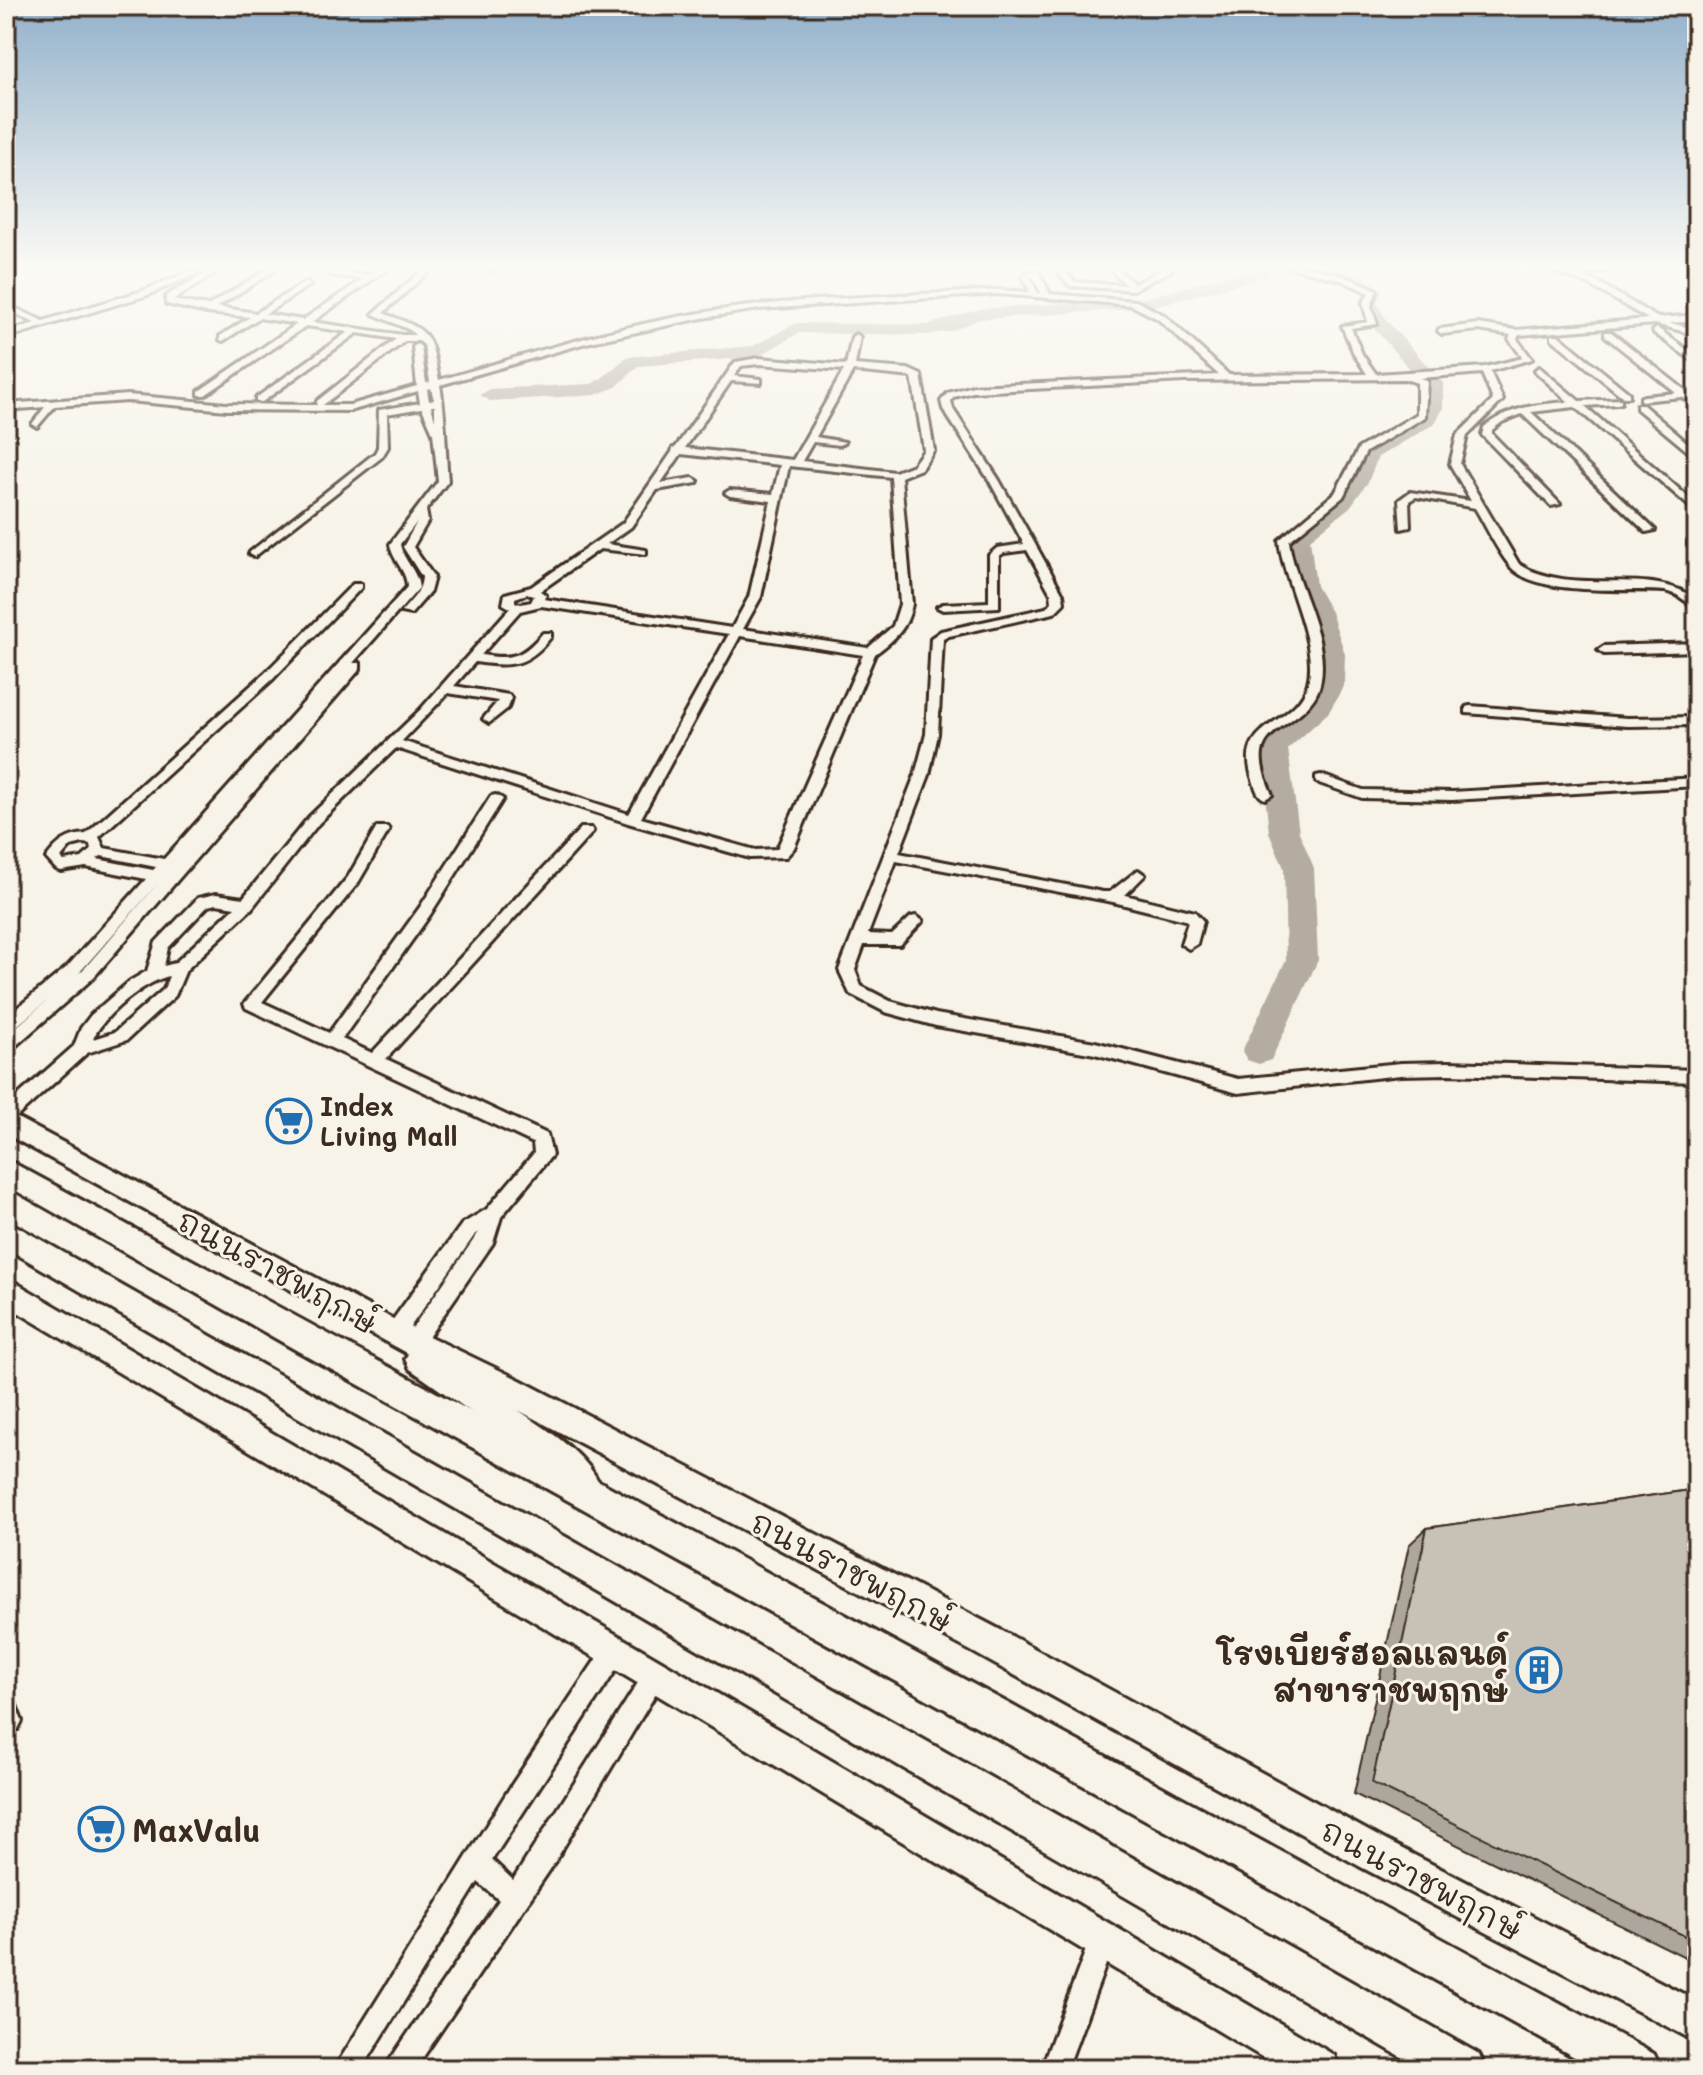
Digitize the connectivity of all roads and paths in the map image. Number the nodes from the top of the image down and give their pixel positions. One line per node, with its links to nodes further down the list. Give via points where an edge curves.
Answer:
1 (246, 363): 25 (street)
2 (311, 363): 29 (street)
3 (371, 363): 32 (street)
4 (422, 363): 24 (street)
5 (431, 363): 23 (street)
6 (511, 363): 23 (street)
7 (743, 363): 21 (street)
8 (778, 363): 15 (street)
9 (851, 363): 15 (street)
10 (1211, 363): 19 (street)
11 (1364, 363): 20 (street)
12 (1520, 363): 16 (street)
13 (1583, 363): 28 (street)
14 (1644, 363): 27 (street)
15 (850, 368): 41 (street); 46 (street, via 908,372 918,378 929,450 917,467)
16 (1485, 370): 18 (street); 52 (street, via 1498,400 1467,427 1455,457)
17 (1539, 370): 36 (street)
18 (1407, 376): 20 (street); 78 (street, via 1422,381 1422,415 1362,450 1339,495 1284,540 1288,571 1317,663 1309,699 1258,742 1253,760)
19 (1226, 377): 20 (street); 57 (street, via 1018,386 951,395 948,409)
20 (1374, 377)
21 (727, 378): 22 (street); 43 (street)
22 (758, 381)
23 (440, 384): 24 (street); 30 (street)
24 (424, 389): 31 (street, via 335,409 136,398); 34 (street)
25 (202, 393)
26 (1697, 394): 27 (street)
27 (1684, 395): 33 (street); 35 (street)
28 (1622, 398): 33 (street); 36 (street)
29 (259, 400)
30 (439, 402): 34 (street); 40 (street)
31 (53, 403): 37 (street); 39 (street)
32 (320, 403)
33 (1642, 403): 44 (street)
34 (426, 404): 40 (street); 59 (street, via 382,412 379,455)
35 (1697, 405)
36 (1578, 406): 38 (street); 53 (street)
37 (6, 407)
38 (1523, 410): 51 (street, via 1501,417 1486,432); 55 (street)
39 (37, 424)
40 (438, 433): 86 (street, via 443,481 422,511 423,521 408,547 413,567 428,577 427,589 343,671)
41 (810, 439): 42 (street); 45 (street)
42 (840, 442)
43 (676, 450): 45 (street); 48 (street)
44 (1697, 456)
45 (790, 463): 46 (street); 50 (street)
46 (896, 475): 69 (street, via 904,621)
47 (693, 481): 48 (street)
48 (653, 487): 56 (street, via 627,525)
49 (730, 493): 50 (street)
50 (777, 498): 65 (street, via 755,597)
51 (1555, 504)
52 (1479, 505): 54 (street, via 1414,494 1404,500); 62 (street, via 1515,566 1530,576 1667,588)
53 (1697, 510)
54 (1405, 527)
55 (1650, 530)
56 (600, 546): 58 (street); 61 (street)
57 (1029, 547): 63 (street, via 994,555 995,605); 84 (street, via 1058,603 1050,611 937,638 932,734)
58 (642, 552)
59 (254, 554)
60 (357, 586): 83 (street)
61 (536, 596): 64 (street, via 527,608); 64 (street, via 517,591 507,602); 65 (street)
62 (1697, 606)
63 (943, 607)
64 (516, 608): 70 (street)
65 (733, 633): 69 (street); 80 (street)
66 (547, 635): 70 (street, via 525,659)
67 (1697, 647): 68 (street)
68 (1604, 650)
69 (870, 652): 80 (street, via 781,854 755,855)
70 (473, 658): 71 (street)
71 (446, 689): 73 (street, via 505,698); 75 (street)
72 (1470, 710): 74 (street, via 1627,722)
73 (489, 719)
74 (1697, 721)
75 (394, 743): 80 (street); 89 (street, via 314,820)
76 (1321, 779): 77 (street, via 1362,794 1452,796)
77 (1697, 782)
78 (1265, 795)
79 (496, 799): 97 (street)
80 (633, 820)
81 (382, 830): 97 (street, via 353,880 252,1004)
82 (586, 831): 100 (street)
83 (94, 844): 85 (street); 85 (street, via 66,843 53,858 69,867); 86 (street)
84 (892, 856): 88 (street); 91 (street)
85 (86, 862): 86 (street)
86 (169, 872): 94 (street)
87 (1138, 875): 88 (street)
88 (1113, 897): 92 (street, via 1190,916 1196,926)
89 (247, 904): 93 (street); 95 (street, via 203,902 161,946)
90 (916, 921): 91 (street, via 895,941)
91 (859, 939): 101 (street, via 847,970 855,990 870,1001 936,1020 1095,1048 1238,1086 1401,1069)
92 (1189, 944)
93 (180, 967): 95 (street); 99 (street, via 170,992 121,1036)
94 (80, 972): 96 (street); 98 (street)
95 (154, 974): 99 (street, via 97,1019)
96 (6, 1026)
97 (333, 1040): 100 (street)
98 (6, 1045)
99 (81, 1049): 102 (street)
100 (375, 1060): 106 (street, via 541,1139 543,1155 493,1214 468,1230)
101 (1697, 1076)
102 (6, 1119): 106 (main road, ถนนราชพฤกษ์)
103 (6, 1171): 107 (main road, ถนนราชพฤกษ์)
104 (6, 1233): 118 (main road)
105 (6, 1290): 108 (main road)
106 (397, 1335): 107 (main road, via 417,1357 545,1446); 113 (main road, ถนนราชพฤกษ์, via 971,1632 1372,1853)
107 (593, 1495): 119 (main road, ถนนราชพฤกษ์)
108 (609, 1661): 109 (main road); 110 (street)
109 (656, 1675): 111 (street); 112 (main road)
110 (477, 1864): 111 (street); 114 (street)
111 (514, 1897): 115 (street)
112 (1102, 1940): 116 (street); 117 (main road)
113 (1697, 2022)
114 (347, 2069)
115 (399, 2069)
116 (1054, 2069)
117 (1320, 2069)
118 (1464, 2069)
119 (1639, 2069)

